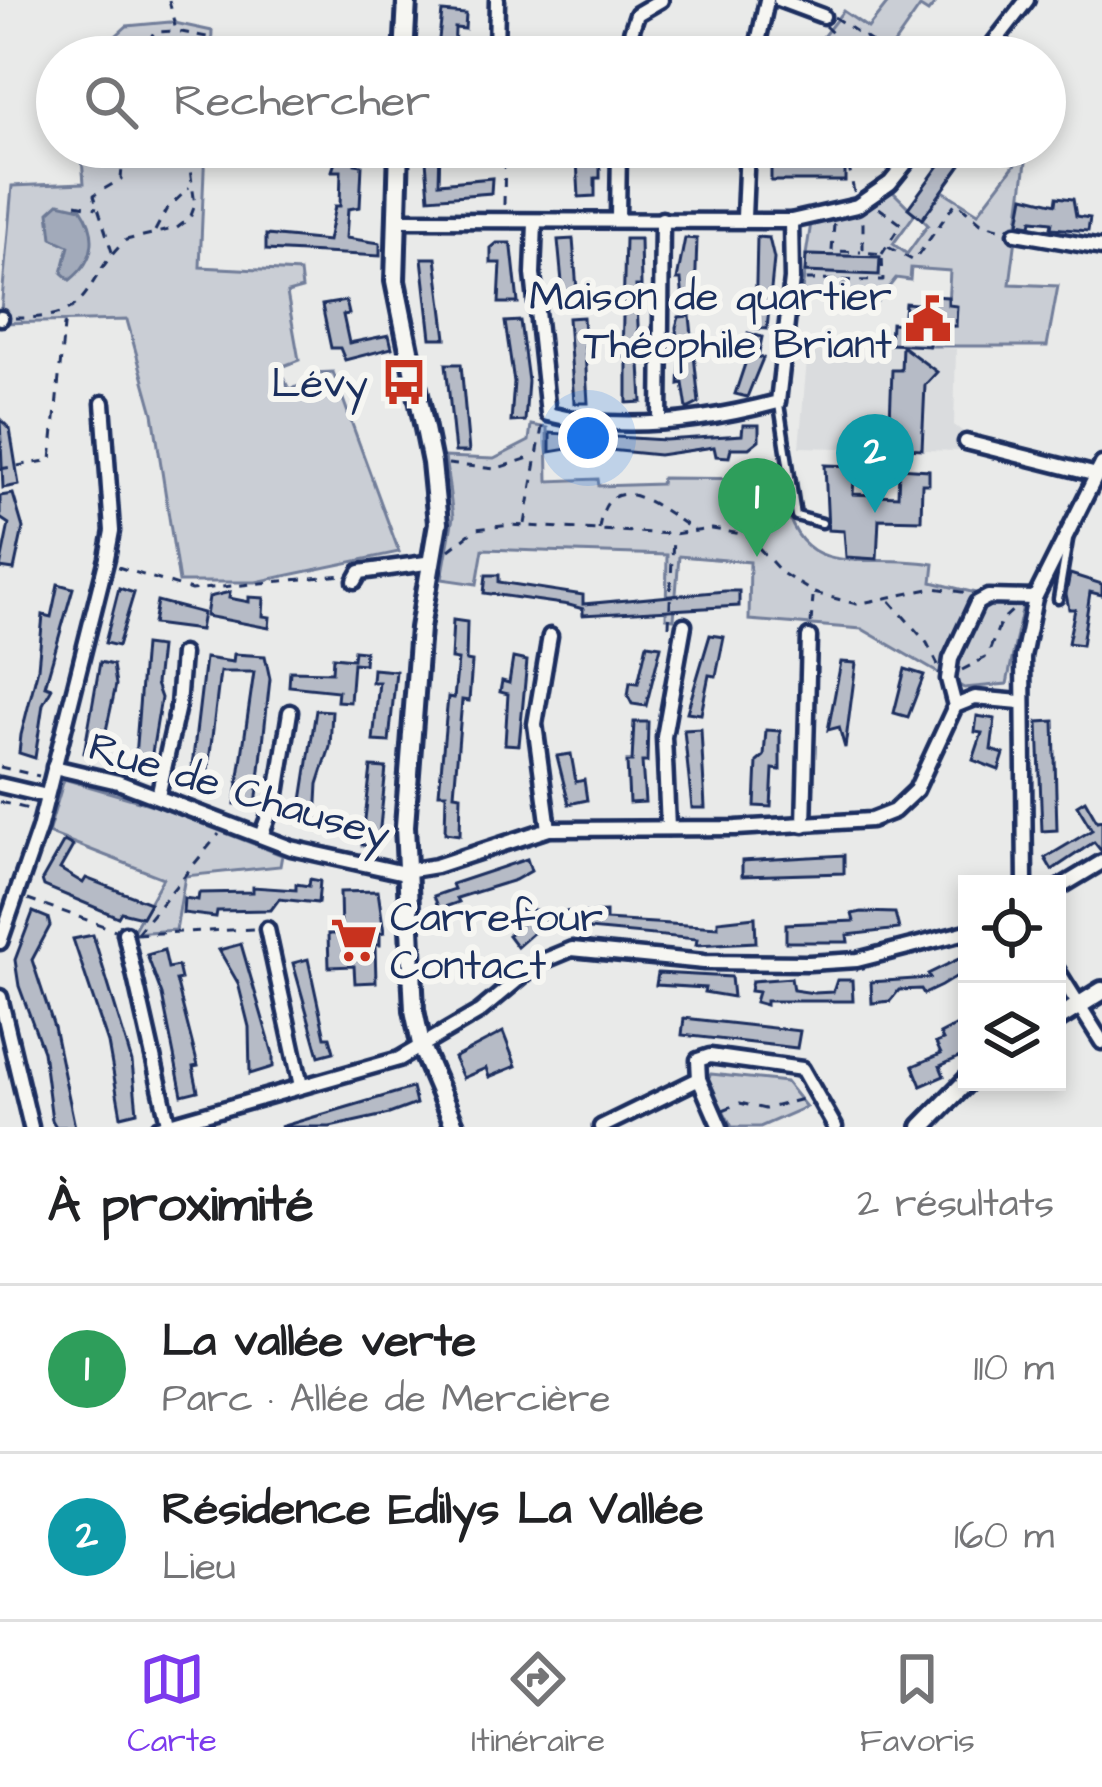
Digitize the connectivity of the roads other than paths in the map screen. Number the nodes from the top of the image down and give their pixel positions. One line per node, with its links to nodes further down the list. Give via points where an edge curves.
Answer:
1 (407, 0): 8 (street)
2 (497, 0): 9 (street)
3 (661, 0): 10 (street, via 637,14)
4 (767, 0): 11 (street)
5 (779, 0): 7 (street)
6 (1023, 0): 12 (street)
7 (823, 16)
8 (405, 36)
9 (496, 36)
10 (630, 36)
11 (759, 36)
12 (997, 36)
13 (398, 168): 20 (street)
14 (619, 168): 18 (street)
15 (746, 168): 17 (street)
16 (903, 168): 21 (street, via 857,206)
17 (744, 217): 19 (street); 21 (street)
18 (618, 218): 19 (street); 22 (street)
19 (662, 219): 27 (street)
20 (394, 220): 22 (street); 32 (street, via 402,324 439,523)
21 (791, 220): 25 (street)
22 (536, 223): 27 (street, via 534,288 548,414)
23 (1016, 232): 24 (street)
24 (1102, 248)
25 (778, 402): 27 (street); 30 (lane, via 796,516)
26 (104, 404): 43 (street, via 112,531)
27 (660, 422)
28 (966, 442): 29 (street)
29 (1100, 470): 31 (street)
30 (822, 523)
31 (1069, 537): 34 (street); 35 (lane)
32 (433, 562): 33 (street, via 360,572); 52 (street, via 408,778)
33 (356, 581)
34 (1035, 598): 40 (street); 41 (street, via 982,599 949,673)
35 (1058, 599)
36 (677, 625): 49 (street, via 664,737)
37 (550, 636): 48 (street, via 536,724)
38 (809, 637): 47 (street)
39 (182, 654): 46 (street)
40 (1020, 702): 41 (street, via 975,698); 53 (street)
41 (955, 706): 47 (street, via 924,776 894,811 854,824)
42 (290, 712): 50 (street, via 277,794)
43 (53, 773): 45 (street); 46 (street, Rue de Chausey)
44 (0, 785): 45 (street)
45 (47, 796): 58 (street)
46 (158, 796): 50 (street, Rue de Chausey)
47 (804, 825): 49 (street)
48 (549, 829): 49 (street); 52 (street)
49 (668, 829)
50 (261, 836): 52 (street, Rue de Chausey, via 319,856)
51 (1102, 862): 54 (street)
52 (406, 870): 66 (street)
53 (1025, 875)
54 (1066, 884)
55 (266, 929): 68 (street)
56 (131, 934): 71 (street)
57 (958, 934): 66 (street, via 857,960 808,963 572,949 538,963)
58 (0, 942)
59 (1066, 982): 62 (street)
60 (1102, 991): 62 (street)
61 (0, 997): 64 (street)
62 (1082, 1004): 63 (street); 65 (street)
63 (1066, 1013)
64 (3, 1028): 72 (street)
65 (1102, 1042)
66 (422, 1048): 68 (street); 73 (street)
67 (699, 1079): 70 (street); 74 (street); 75 (street, via 704,1057 802,1069)
68 (301, 1086): 71 (street)
69 (958, 1090): 76 (street)
70 (717, 1121)
71 (165, 1126)
72 (31, 1127)
73 (454, 1127)
74 (601, 1127)
75 (835, 1127)
76 (922, 1127)

